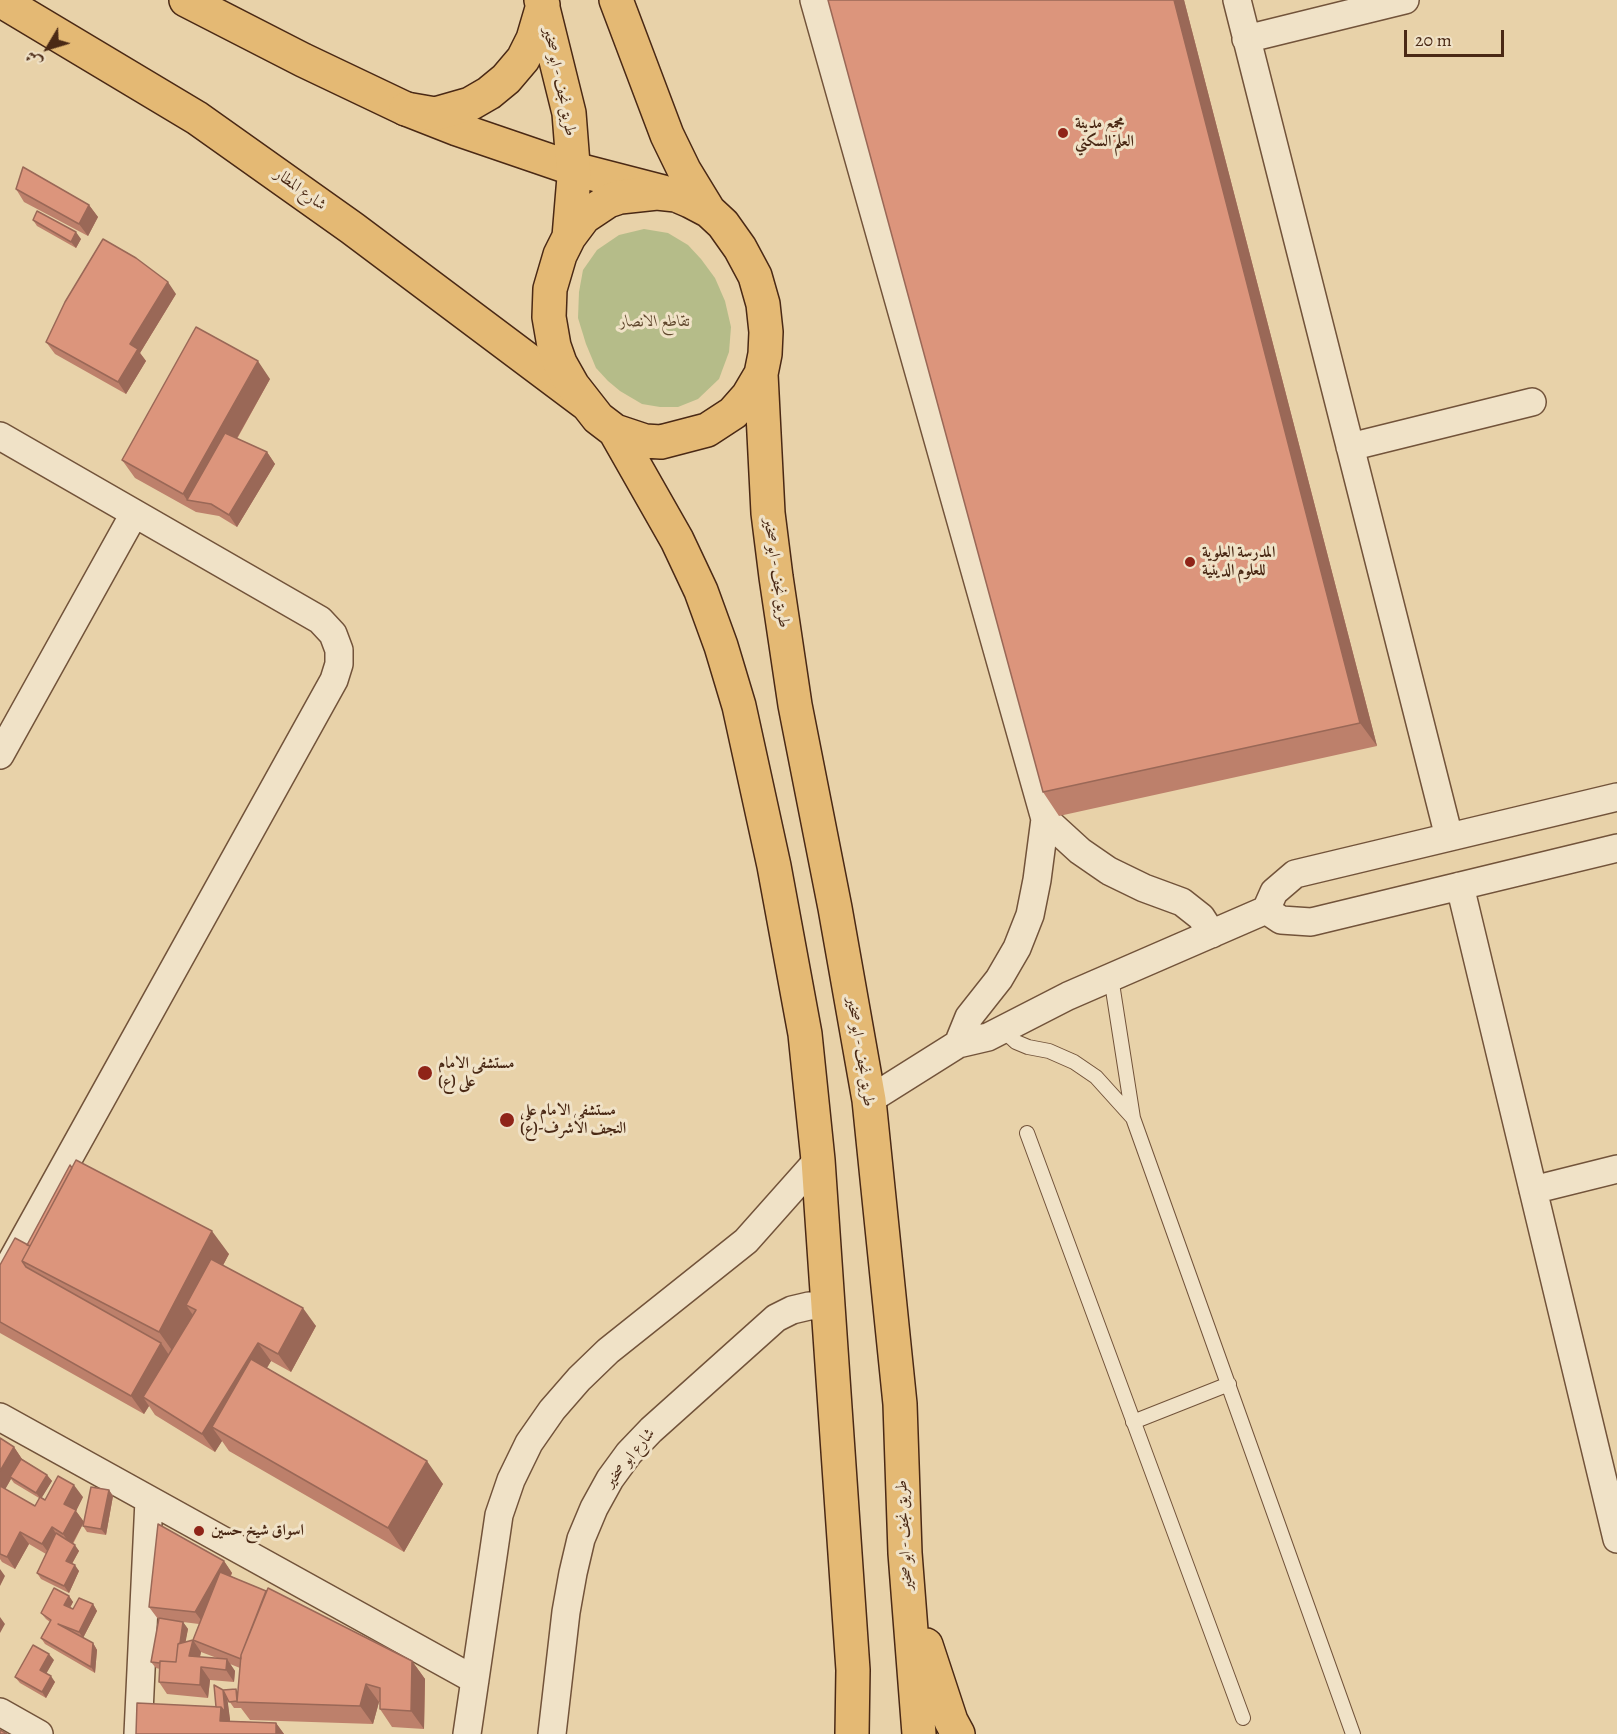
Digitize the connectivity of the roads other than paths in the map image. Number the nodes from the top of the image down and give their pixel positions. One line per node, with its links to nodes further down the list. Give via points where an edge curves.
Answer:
1 (0, 0): 16 (main road, شارع المطار, via 222,135)
2 (186, 0): 9 (main road)
3 (616, 0): 12 (main road, via 667,135)
4 (814, 0): 23 (street)
5 (1237, 0): 8 (street)
6 (1405, 0): 8 (street)
7 (542, 3): 9 (main road, via 533,39 506,80 470,104 435,114); 10 (main road, طريق نجف - ابو صخير, via 568,113)
8 (1246, 39): 19 (street)
9 (406, 109): 10 (main road)
10 (574, 169): 11 (main road); 13 (main road, طريق نجف - ابو صخير)
11 (676, 195): 12 (main road); 13 (main road, via 638,194 608,201 584,217)
12 (709, 211): 14 (main road, via 740,248 763,304 766,332)
13 (569, 237): 16 (main road, via 550,289 549,316 560,363)
14 (761, 374): 17 (main road, via 734,413 707,430 662,442); 32 (main road, طريق نجف - ابو صخير, via 768,513 795,705)
15 (1532, 402): 19 (street)
16 (585, 403): 17 (main road)
17 (615, 431): 35 (main road, via 677,540 701,591 739,706 805,1034)
18 (0, 436): 20 (street)
19 (1350, 447): 24 (street)
20 (134, 514): 21 (street); 38 (street, via 320,620 333,634 339,664 334,680)
21 (0, 755)
22 (1617, 797): 24 (street)
23 (1046, 819): 28 (street, via 1080,851 1109,871 1182,902 1201,917); 31 (street, via 1030,915 1017,948 969,1017)
24 (1449, 837): 27 (street, via 1295,874 1274,892)
25 (1617, 848): 26 (street)
26 (1460, 886): 27 (street, via 1311,922 1281,920); 37 (street)
27 (1266, 910): 28 (street)
28 (1212, 934): 29 (street)
29 (1110, 977): 30 (street); 33 (lane)
30 (1003, 1030): 31 (street); 33 (lane, via 1016,1042 1074,1062 1096,1077)
31 (958, 1044): 32 (street)
32 (869, 1100): 46 (main road, طريق نجف - ابو صخير, via 900,1404)
33 (1133, 1118): 40 (lane)
34 (1027, 1133): 42 (lane)
35 (818, 1160): 39 (main road); 47 (street, via 746,1241 579,1379 529,1443 499,1515)
36 (1617, 1169): 37 (street)
37 (1533, 1190): 43 (street)
38 (0, 1282)
39 (828, 1306): 53 (street, شارع ابو صخير, via 809,1306 776,1318 651,1430 610,1479 581,1539 573,1573); 54 (main road, via 853,1670)
40 (1229, 1384): 42 (lane); 57 (lane)
41 (0, 1417): 44 (street)
42 (1133, 1422): 49 (lane)
43 (1612, 1496): 45 (street)
44 (149, 1500): 47 (street); 51 (street)
45 (1617, 1539)
46 (905, 1553): 55 (main road, طريق نجف - ابو صخير); 56 (main road, via 936,1680)
47 (475, 1680): 52 (street)
48 (0, 1712): 50 (street)
49 (1243, 1718)
50 (39, 1734)
51 (138, 1734)
52 (467, 1734)
53 (552, 1734)
54 (852, 1734)
55 (919, 1734)
56 (958, 1734)
57 (1353, 1734)

